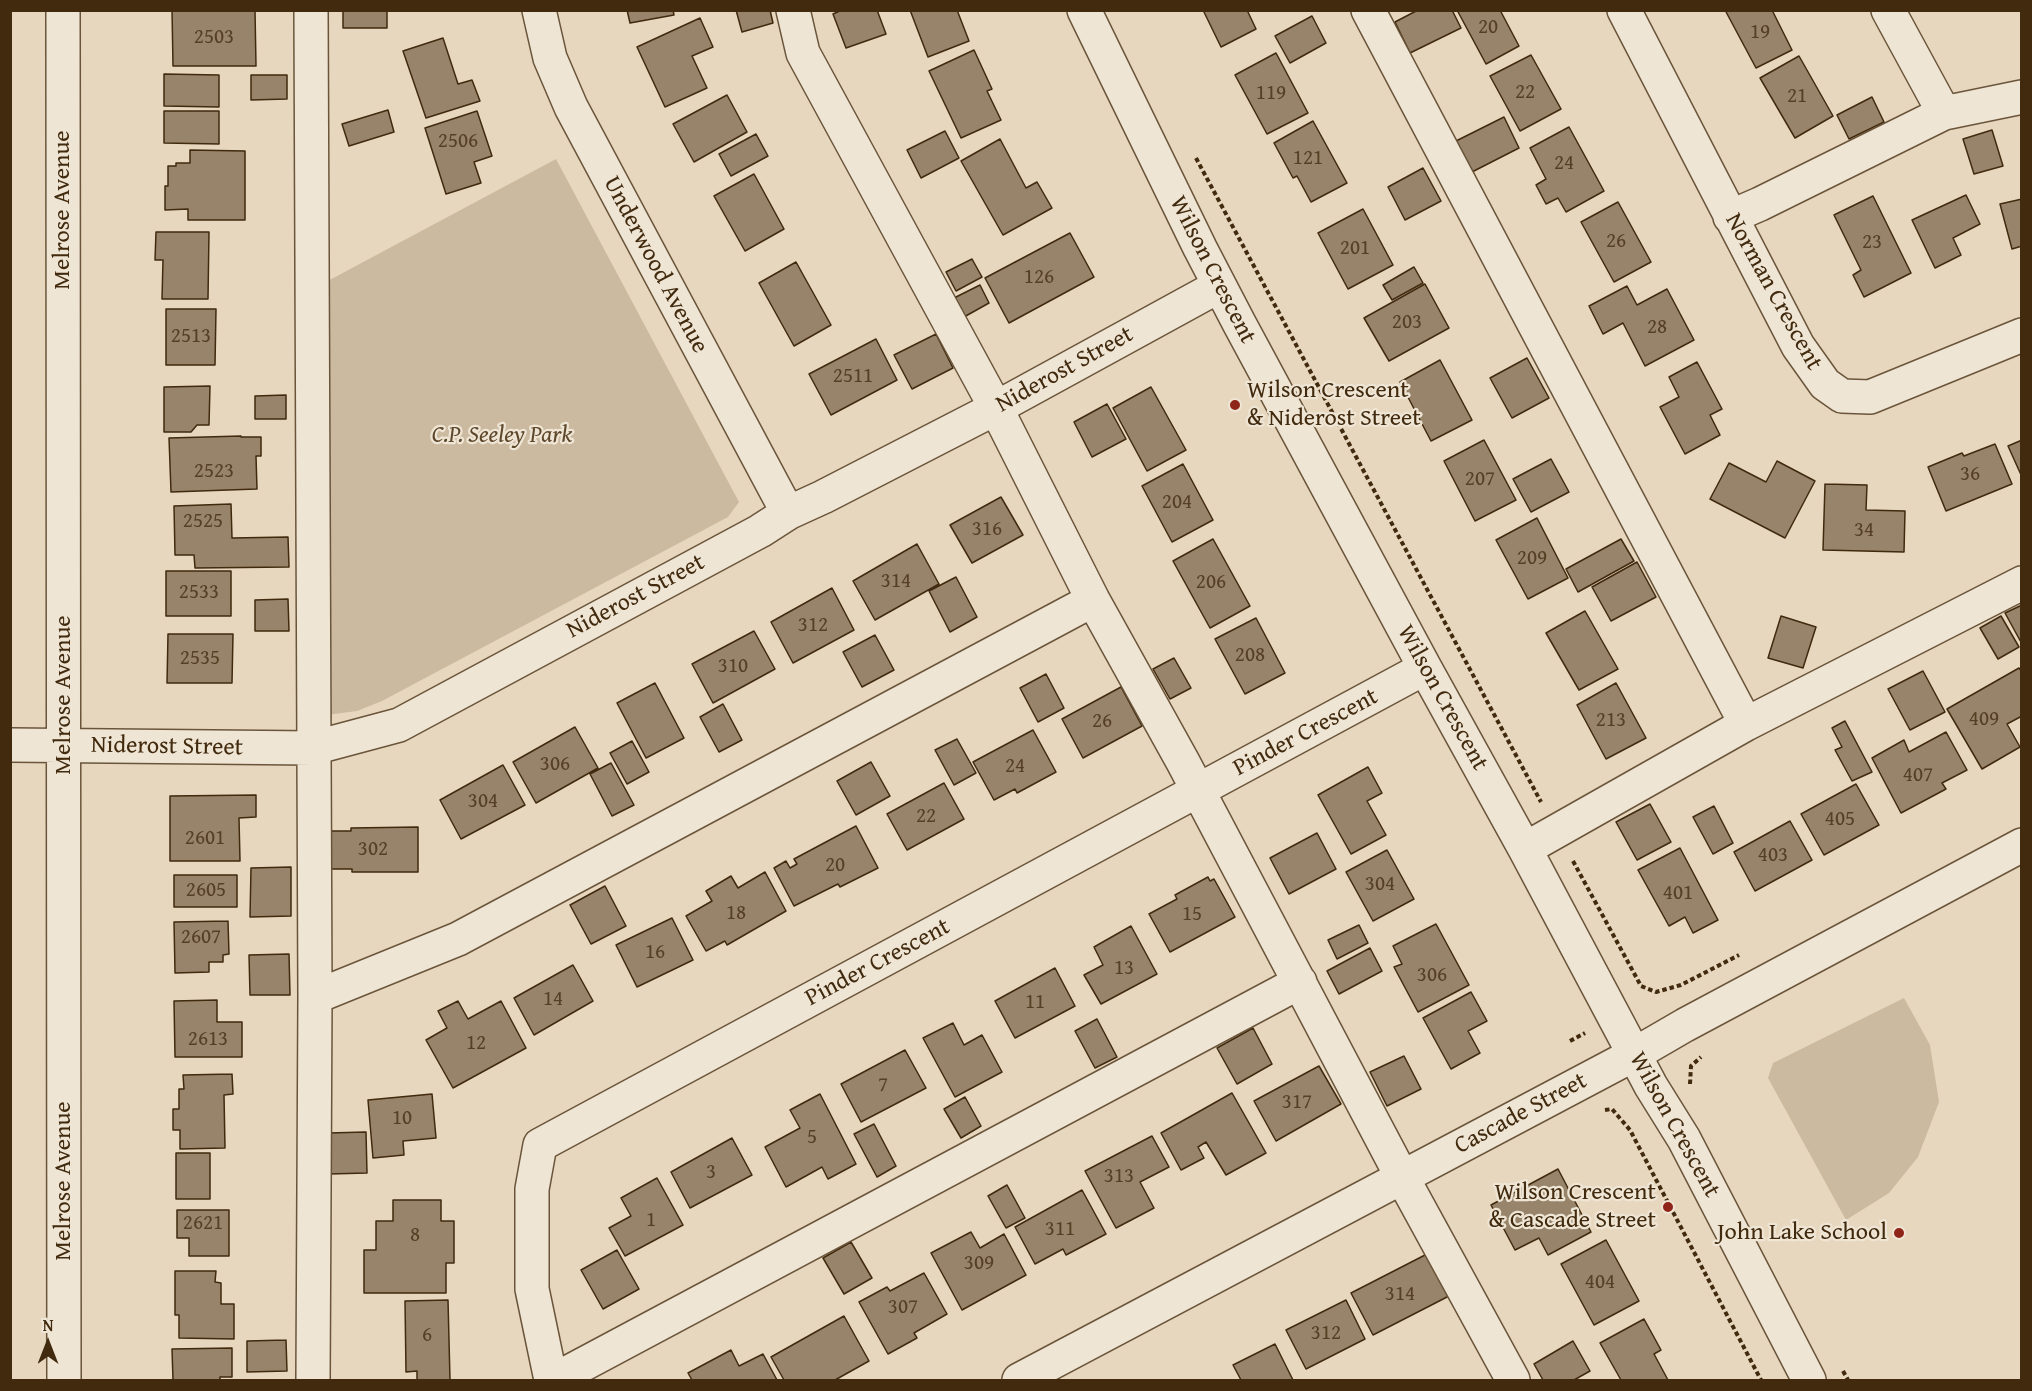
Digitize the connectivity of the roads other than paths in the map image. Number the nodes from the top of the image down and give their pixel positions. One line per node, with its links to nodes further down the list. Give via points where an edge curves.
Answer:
1 (63, 10): 21 (street, Melrose Avenue)
2 (311, 10): 22 (street)
3 (539, 10): 15 (street, Underwood Avenue, via 550,58 571,107)
4 (793, 10): 14 (street, via 803,53)
5 (1084, 10): 12 (street, Wilson Crescent)
6 (1368, 10): 19 (street)
7 (1624, 10): 11 (street, Norman Crescent)
8 (1888, 10): 10 (street)
9 (2022, 97): 10 (street)
10 (1944, 113): 11 (street)
11 (1730, 217): 13 (street, Norman Crescent, via 1798,346 1825,384 1842,396 1870,397)
12 (1219, 286): 14 (street, Niderost Street); 18 (street, Wilson Crescent)
13 (2022, 335)
14 (996, 408): 15 (street, Niderost Street); 17 (street)
15 (788, 513): 22 (street, Niderost Street, via 399,725)
16 (2022, 583): 19 (street)
17 (1093, 600): 23 (street); 27 (street, via 458,939)
18 (1425, 668): 23 (street, Pinder Crescent); 25 (street, Wilson Crescent)
19 (1746, 724): 25 (street)
20 (10, 745): 21 (street, Niderost Street)
21 (64, 745): 22 (street, Niderost Street); 31 (street, Melrose Avenue)
22 (313, 748): 27 (street)
23 (1198, 791): 26 (street); 33 (street, Pinder Crescent, via 540,1145 532,1189 532,1289)
24 (2022, 845): 28 (street, Cascade Street)
25 (1525, 849): 28 (street, Wilson Crescent)
26 (1300, 982): 29 (street); 33 (street)
27 (315, 997): 32 (street)
28 (1635, 1054): 29 (street, Cascade Street); 35 (street, Wilson Crescent, via 1684,1139)
29 (1402, 1177): 30 (street); 34 (street, Cascade Street)
30 (1506, 1378)
31 (64, 1380)
32 (313, 1380)
33 (552, 1380)
34 (1019, 1380)
35 (1809, 1380)

